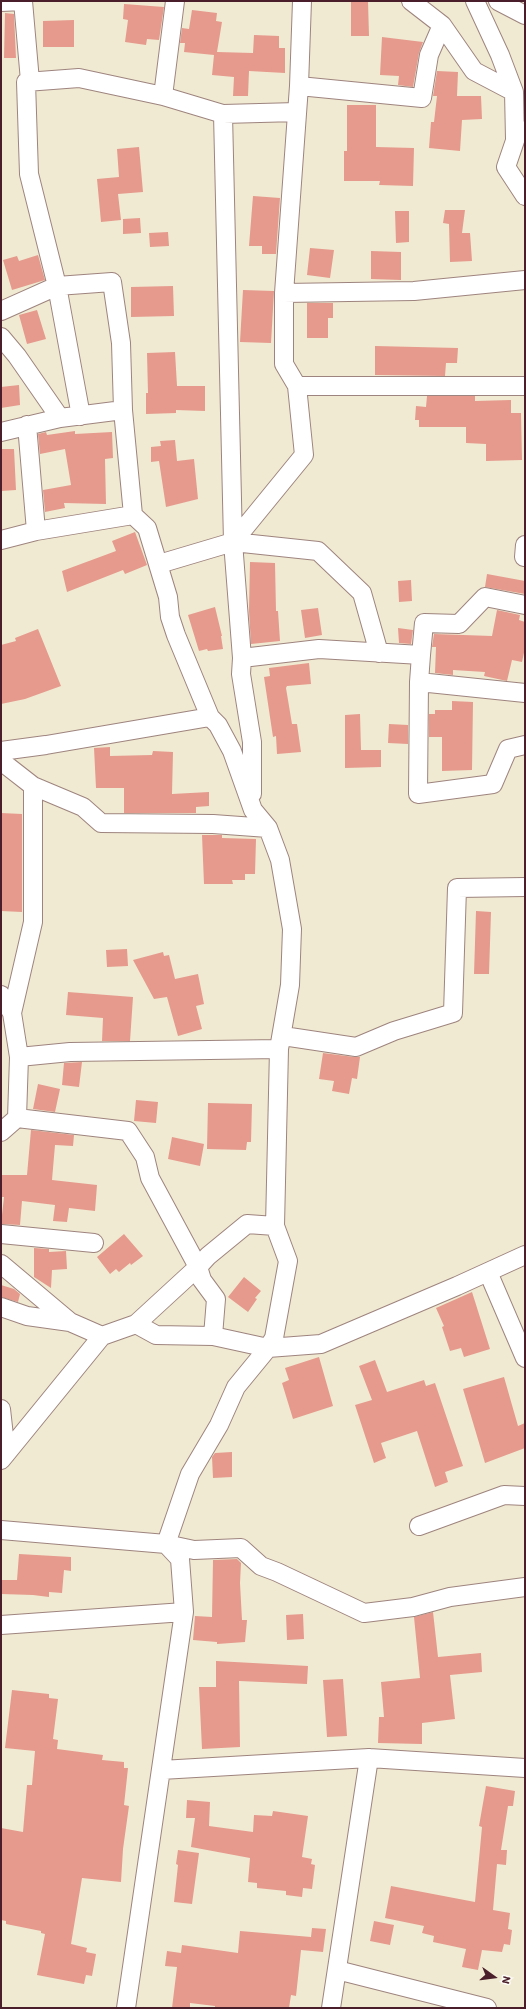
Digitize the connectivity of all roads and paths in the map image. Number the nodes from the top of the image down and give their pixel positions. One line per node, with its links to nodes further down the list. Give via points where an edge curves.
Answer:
1 (23, 1): 7 (street); 10 (street)
2 (175, 1): 13 (street)
3 (302, 1): 11 (street)
4 (411, 1): 9 (street)
5 (475, 1): 12 (street)
6 (498, 1): 8 (street)
7 (1, 2)
8 (525, 15)
9 (442, 25): 11 (street, via 430,55 422,98); 12 (street, via 474,71)
10 (30, 82): 13 (street, via 79,78); 20 (street, via 26,82 29,174)
11 (299, 86): 14 (street)
12 (514, 92): 17 (street)
13 (163, 96): 15 (street)
14 (297, 112): 15 (street); 21 (street)
15 (223, 114): 34 (street)
16 (525, 116): 17 (street)
17 (515, 139): 18 (street, via 506,167)
18 (525, 196)
19 (525, 280): 21 (street, via 414,291)
20 (57, 286): 22 (street); 26 (street, via 112,282 121,343); 27 (street)
21 (284, 293): 24 (street, via 284,364)
22 (1, 311)
23 (1, 337): 28 (street)
24 (297, 386): 25 (street); 34 (street, via 304,455)
25 (525, 386)
26 (123, 410): 27 (street); 31 (street)
27 (81, 416): 28 (street)
28 (60, 418): 29 (street)
29 (27, 425): 30 (street); 32 (street)
30 (1, 432)
31 (132, 515): 32 (street); 35 (street, via 148,528)
32 (36, 530): 33 (street)
33 (1, 540)
34 (233, 542): 35 (street); 37 (street, via 318,551 362,593); 39 (street)
35 (159, 564): 42 (street, via 176,635)
36 (525, 604): 38 (street, via 485,597 459,624 424,624)
37 (379, 653): 38 (street); 39 (street, via 319,649)
38 (421, 655): 40 (street)
39 (242, 658): 47 (street, via 241,674 252,742)
40 (419, 682): 41 (street); 43 (street, via 418,794 493,784 508,749)
41 (525, 693)
42 (210, 717): 44 (street); 47 (street, via 218,725 232,751)
43 (525, 745)
44 (1, 751)
45 (1, 761): 46 (street)
46 (33, 786): 48 (street, via 83,807 101,823 213,824); 51 (street, via 33,922)
47 (253, 810): 48 (street)
48 (268, 828): 52 (street, via 280,860 292,929 290,985)
49 (525, 887): 52 (street, via 457,888 453,1013 356,1047)
50 (1, 995): 51 (street)
51 (12, 1013): 53 (street)
52 (281, 1043): 53 (street, via 70,1052); 56 (street)
53 (19, 1057): 54 (street)
54 (17, 1118): 55 (street); 61 (street, via 128,1131 145,1156 153,1184)
55 (1, 1132)
56 (275, 1226): 61 (street, via 247,1224); 68 (street, via 288,1261 274,1338)
57 (1, 1234): 58 (street)
58 (94, 1243)
59 (525, 1255): 62 (street)
60 (1, 1264): 64 (street)
61 (198, 1267): 65 (street); 67 (street, via 202,1280 216,1299)
62 (488, 1272): 68 (street, via 320,1344); 69 (street)
63 (1, 1307): 64 (street, via 28,1316)
64 (70, 1322): 66 (street)
65 (136, 1324): 66 (street); 67 (street, via 156,1335)
66 (102, 1336): 71 (street)
67 (213, 1336): 68 (street)
68 (268, 1348): 75 (street, via 236,1387 219,1425 190,1474)
69 (525, 1358)
70 (1, 1409): 71 (street)
71 (4, 1457)
72 (525, 1496): 73 (street, via 504,1495)
73 (419, 1526)
74 (1, 1530): 75 (street)
75 (166, 1544): 76 (street, via 194,1550 241,1548 261,1566 364,1613 412,1607 450,1597); 77 (street, via 180,1560)
76 (525, 1587)
77 (184, 1612): 78 (street); 81 (street)
78 (1, 1625)
79 (369, 1758): 80 (street); 81 (street); 82 (street)
80 (525, 1768)
81 (161, 1770): 83 (street)
82 (337, 1970): 84 (street); 85 (street)
83 (126, 2008)
84 (331, 2008)
85 (487, 2008)

